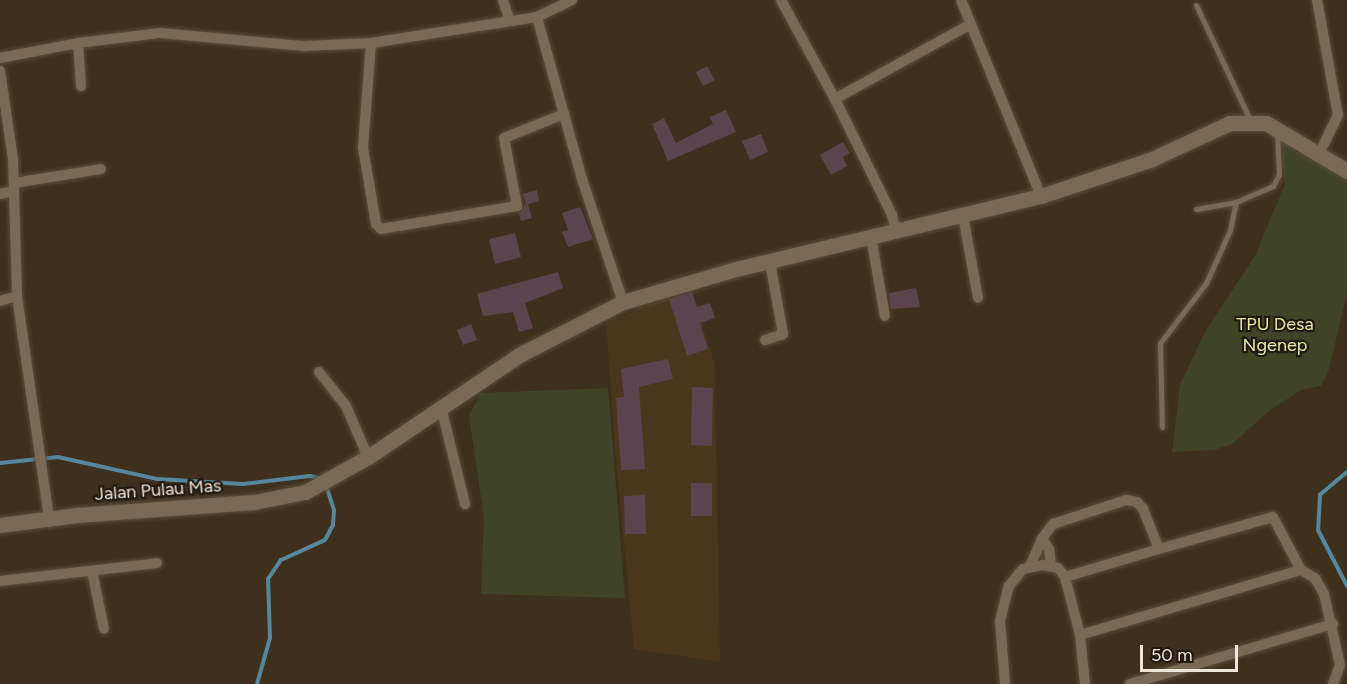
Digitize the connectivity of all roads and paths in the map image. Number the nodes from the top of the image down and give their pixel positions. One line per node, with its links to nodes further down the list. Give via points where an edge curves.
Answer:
1 (503, 0): 8 (street)
2 (572, 0): 7 (street)
3 (780, 0): 15 (street)
4 (961, 0): 9 (street)
5 (1317, 0): 19 (street, via 1338,115)
6 (1196, 5): 17 (lane)
7 (537, 17): 8 (street); 16 (street)
8 (510, 21): 11 (street)
9 (969, 25): 15 (street); 24 (street, via 1016,126)
10 (78, 43): 11 (street, via 175,33 304,46); 12 (street); 14 (street)
11 (371, 43): 16 (street, via 363,148 376,224 381,229 517,206 504,138)
12 (0, 58)
13 (0, 71): 22 (street)
14 (81, 86)
15 (836, 99): 28 (street)
16 (564, 114): 34 (street)
17 (1250, 120): 18 (street); 24 (street, Jalan Pulau Mas, via 1230,123 1152,159)
18 (1277, 128): 19 (street); 25 (lane, via 1278,178 1260,194)
19 (1320, 152): 21 (street)
20 (101, 169): 22 (street)
21 (1347, 171)
22 (14, 187): 23 (street); 31 (street)
23 (0, 194)
24 (1041, 196): 27 (street, Jalan Pulau Mas)
25 (1236, 201): 26 (lane); 39 (lane, via 1230,230 1206,283 1160,343)
26 (1196, 209)
27 (963, 216): 28 (street, Jalan Pulau Mas); 32 (street)
28 (896, 231): 29 (street, Jalan Pulau Mas)
29 (871, 237): 30 (street, Jalan Pulau Mas); 35 (street)
30 (770, 262): 34 (street, Jalan Pulau Mas); 36 (street, via 783,334)
31 (17, 296): 33 (street); 42 (street)
32 (978, 298)
33 (0, 301)
34 (623, 302): 38 (street, Jalan Pulau Mas, via 519,355)
35 (885, 316)
36 (765, 340)
37 (319, 372): 40 (street, via 346,406)
38 (441, 407): 40 (street, Jalan Pulau Mas); 41 (street)
39 (1162, 427)
40 (368, 457): 42 (street, Jalan Pulau Mas, via 316,487 265,501)
41 (465, 504)
42 (49, 518): 43 (street, Jalan Pulau Mas)
43 (0, 525)
44 (1042, 538): 45 (street, via 1063,519 1126,500 1140,505); 47 (street, via 1049,549); 48 (street)
45 (1159, 549): 49 (street, via 1271,516); 51 (street)
46 (157, 563): 50 (street)
47 (1050, 565): 48 (street); 51 (street)
48 (1030, 566): 56 (street, via 1012,579 1004,600 1000,621)
49 (1301, 570): 53 (street, via 1319,585); 55 (street)
50 (92, 571): 52 (street); 54 (street)
51 (1065, 577): 55 (street)
52 (0, 581)
53 (1332, 624): 58 (street); 59 (street, via 1340,665)
54 (104, 629)
55 (1080, 635): 57 (street)
56 (1005, 684)
57 (1085, 684)
58 (1130, 684)
59 (1333, 684)

